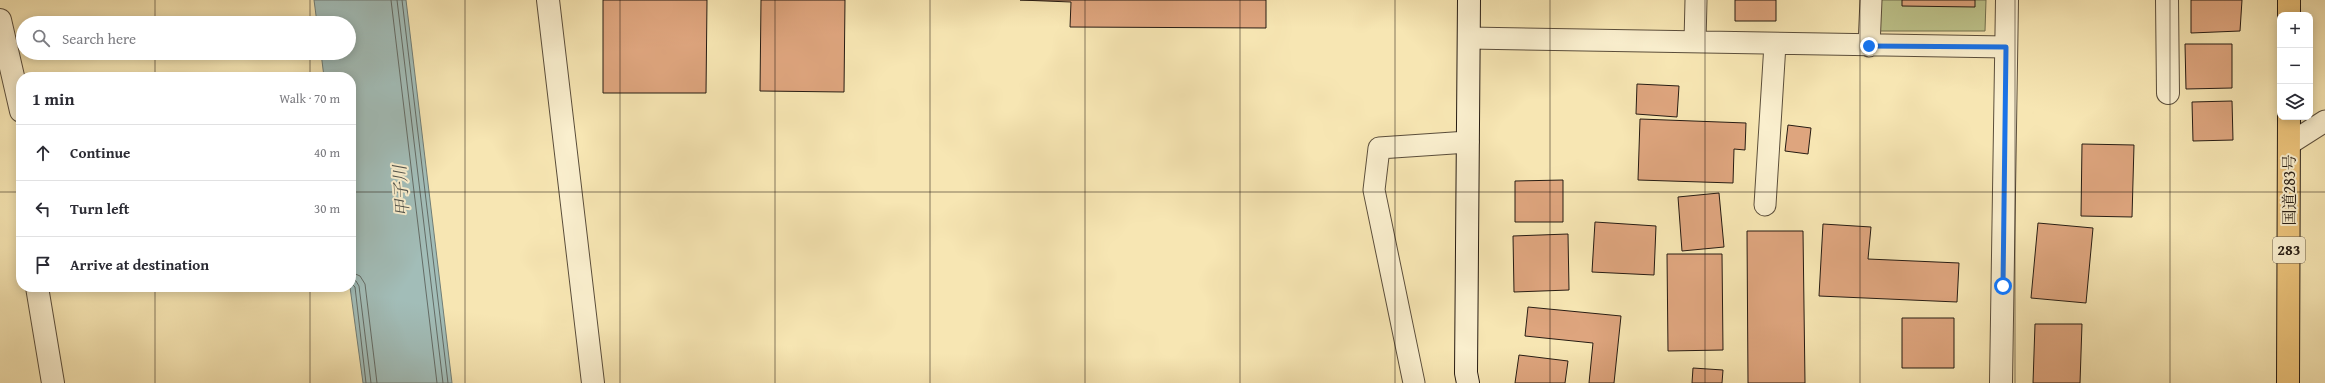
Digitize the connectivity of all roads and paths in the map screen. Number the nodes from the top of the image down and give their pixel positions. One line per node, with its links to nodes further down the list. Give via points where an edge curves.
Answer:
1 (548, 0): 24 (street)
2 (1469, 0): 10 (street)
3 (1696, 0): 11 (lane)
4 (1871, 0): 13 (lane)
5 (2007, 0): 14 (street)
6 (2167, 0): 16 (street)
7 (2289, 0): 8 (highway)
8 (2289, 12)
9 (0, 20): 15 (street)
10 (1469, 38): 11 (lane); 19 (street)
11 (1695, 42): 12 (lane)
12 (1775, 44): 13 (lane); 21 (lane)
13 (1869, 46): 14 (lane)
14 (2006, 47): 27 (street)
15 (16, 89)
16 (2168, 93)
17 (2289, 120): 20 (highway, 国道283号 / 283)
18 (2325, 121): 20 (lane)
19 (1468, 142): 25 (lane, via 1379,148 1374,190); 26 (street)
20 (2289, 144): 28 (highway, 国道283号 / 283)
21 (1765, 205)
22 (39, 292): 23 (street)
23 (53, 383)
24 (593, 383)
25 (1414, 383)
26 (1468, 383)
27 (2001, 383)
28 (2288, 383)

